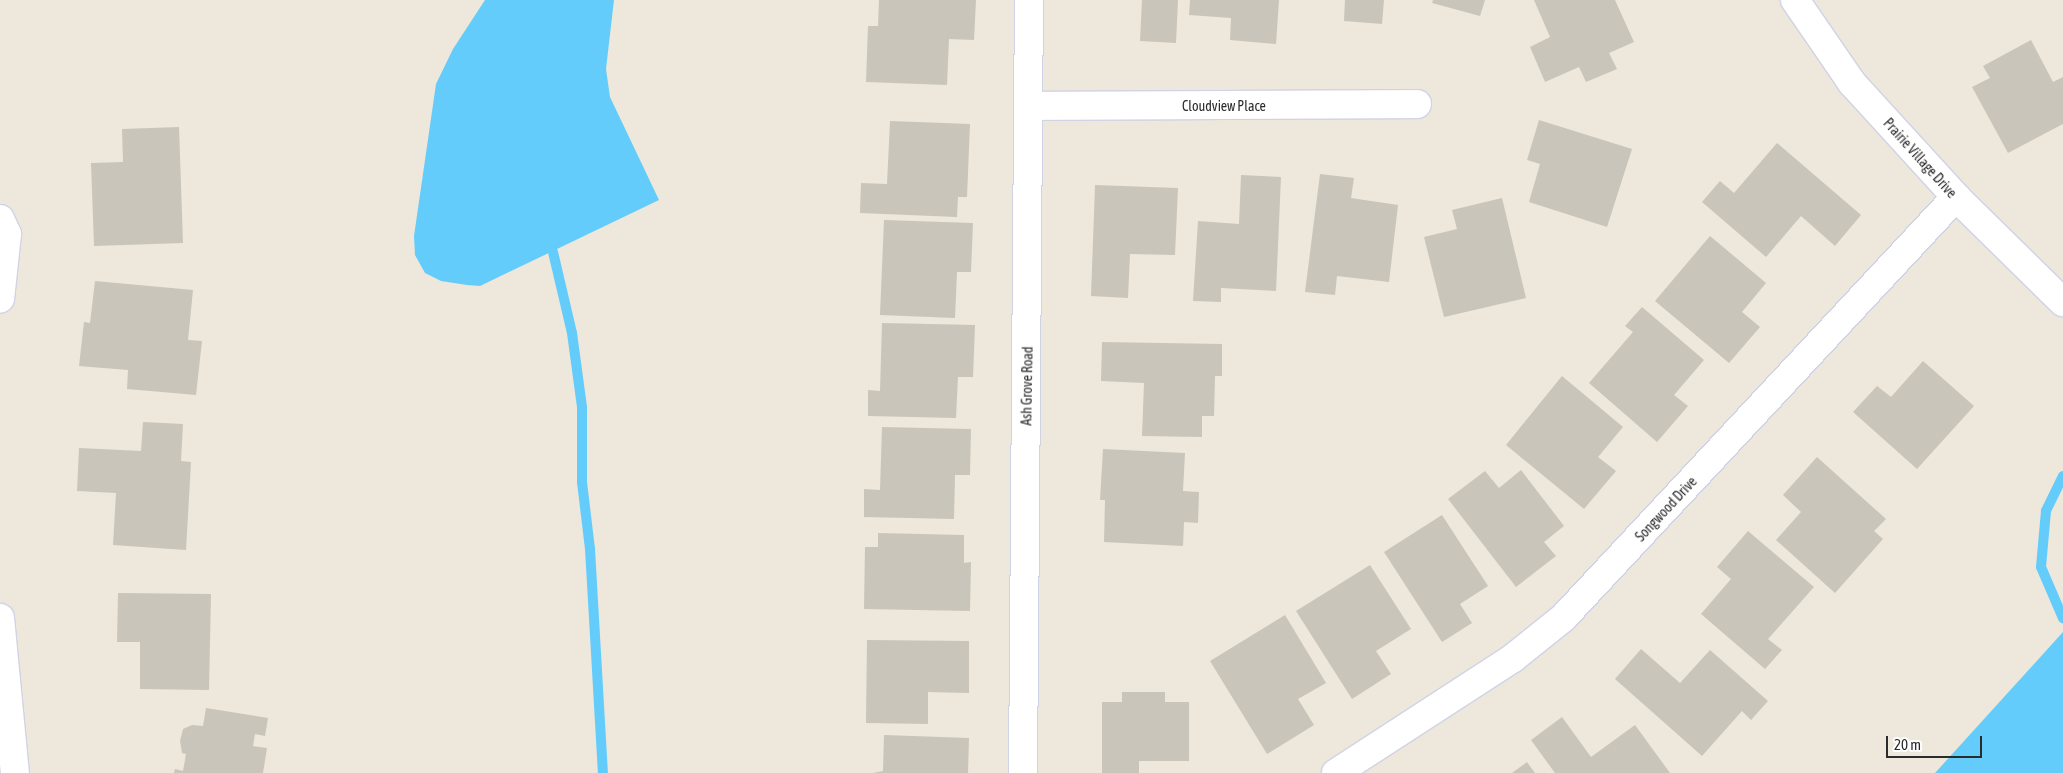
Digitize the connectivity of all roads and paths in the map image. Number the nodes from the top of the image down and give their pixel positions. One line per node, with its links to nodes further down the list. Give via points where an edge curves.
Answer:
1 (1029, 0): 4 (street, Ash Grove Road)
2 (1794, 0): 5 (street, Prairie Village Drive, via 1852,83)
3 (1417, 104): 4 (street, Cloudview Place)
4 (1030, 106): 11 (street, Ash Grove Road)
5 (1956, 198): 8 (street, Prairie Village Drive); 12 (street, Songwood Drive, via 1563,618 1513,658)
6 (0, 219): 7 (street, via 7,234)
7 (0, 299)
8 (2063, 302)
9 (0, 618): 10 (street)
10 (15, 773)
11 (1023, 773)
12 (1336, 773)

